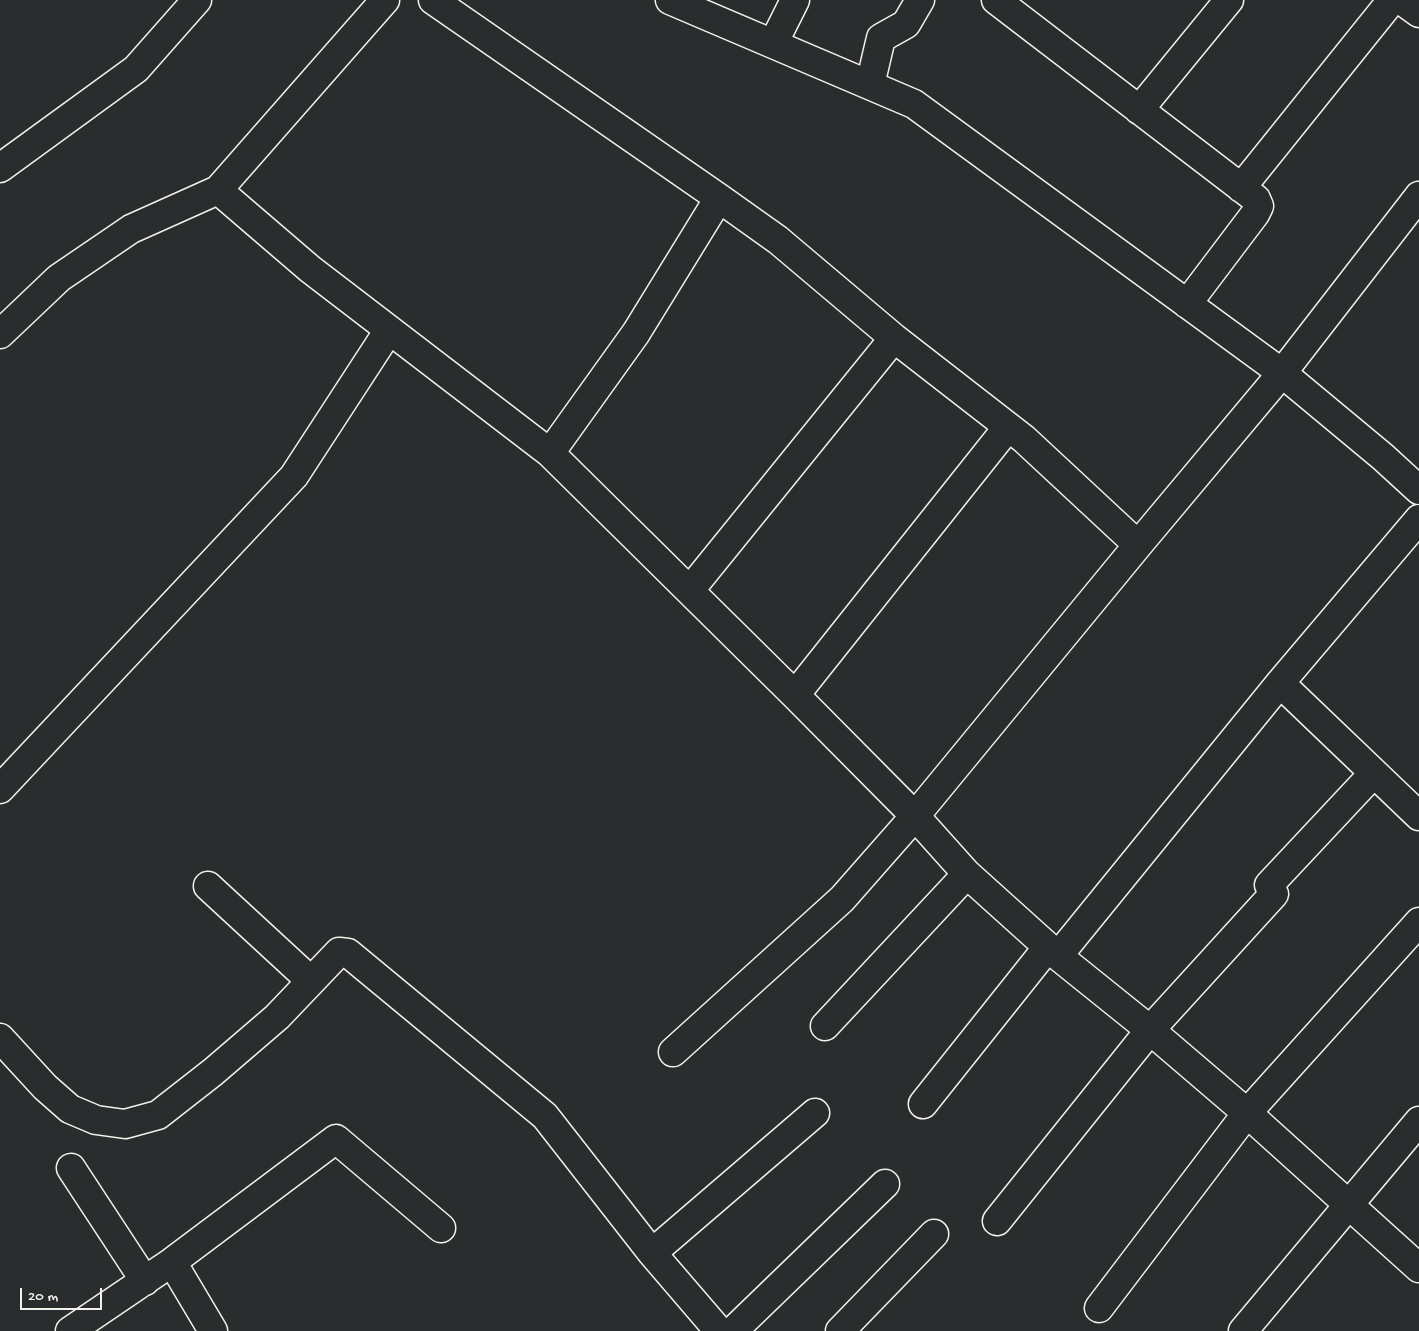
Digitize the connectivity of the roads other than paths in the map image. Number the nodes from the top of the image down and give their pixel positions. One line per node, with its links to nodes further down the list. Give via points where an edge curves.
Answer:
1 (197, 0): 15 (street, via 136,69)
2 (385, 0): 17 (street)
3 (433, 0): 18 (street)
4 (670, 0): 12 (street)
5 (795, 0): 12 (street)
6 (920, 0): 13 (street, via 906,24 881,38)
7 (1229, 0): 14 (street)
8 (1392, 0): 16 (street)
9 (1401, 0): 11 (street)
10 (987, 4): 14 (street)
11 (1419, 13)
12 (773, 44): 13 (street)
13 (870, 85): 20 (street, via 914,104)
14 (1139, 110): 16 (street)
15 (0, 168)
16 (1241, 188): 20 (street, via 1260,206)
17 (218, 190): 21 (street, via 310,270); 22 (street, via 131,229 59,278)
18 (719, 198): 23 (street, via 778,240); 26 (street, via 636,333)
19 (1418, 200): 24 (street)
20 (1187, 304): 24 (street)
21 (389, 330): 26 (street); 34 (street, via 294,476)
22 (0, 334)
23 (894, 338): 25 (street); 30 (street)
24 (1282, 373): 27 (street); 29 (street)
25 (1008, 427): 29 (street); 32 (street)
26 (550, 453): 30 (street)
27 (1419, 490)
28 (1419, 519): 31 (street)
29 (1138, 545): 36 (street)
30 (690, 590): 32 (street)
31 (1280, 683): 33 (street); 40 (street)
32 (795, 695): 36 (street)
33 (1374, 773): 35 (street); 43 (street, via 1269,884 1274,894)
34 (0, 789)
35 (1416, 808)
36 (915, 816): 37 (street); 45 (street, via 842,899)
37 (967, 874): 40 (street); 42 (street)
38 (208, 886): 41 (street)
39 (1419, 922): 48 (street)
40 (1053, 951): 43 (street); 46 (street)
41 (311, 981): 44 (street, via 277,1017 158,1115 125,1124 96,1120 70,1109); 56 (street, via 339,952 348,953 545,1116)
42 (825, 1026)
43 (1150, 1030): 48 (street); 53 (street)
44 (0, 1038)
45 (673, 1052)
46 (923, 1104)
47 (815, 1113): 56 (street)
48 (1247, 1113): 52 (street); 60 (street)
49 (1419, 1121): 52 (street)
50 (71, 1168): 59 (street)
51 (885, 1184): 64 (street)
52 (1348, 1204): 58 (street); 66 (street)
53 (997, 1221)
54 (441, 1228): 57 (street, via 336,1139)
55 (934, 1234): 65 (street)
56 (652, 1254): 63 (street)
57 (172, 1262): 59 (street); 62 (street)
58 (1419, 1268)
59 (145, 1281): 61 (street)
60 (1099, 1308)
61 (70, 1331)
62 (213, 1331)
63 (719, 1331)
64 (733, 1331)
65 (840, 1331)
66 (1242, 1331)

